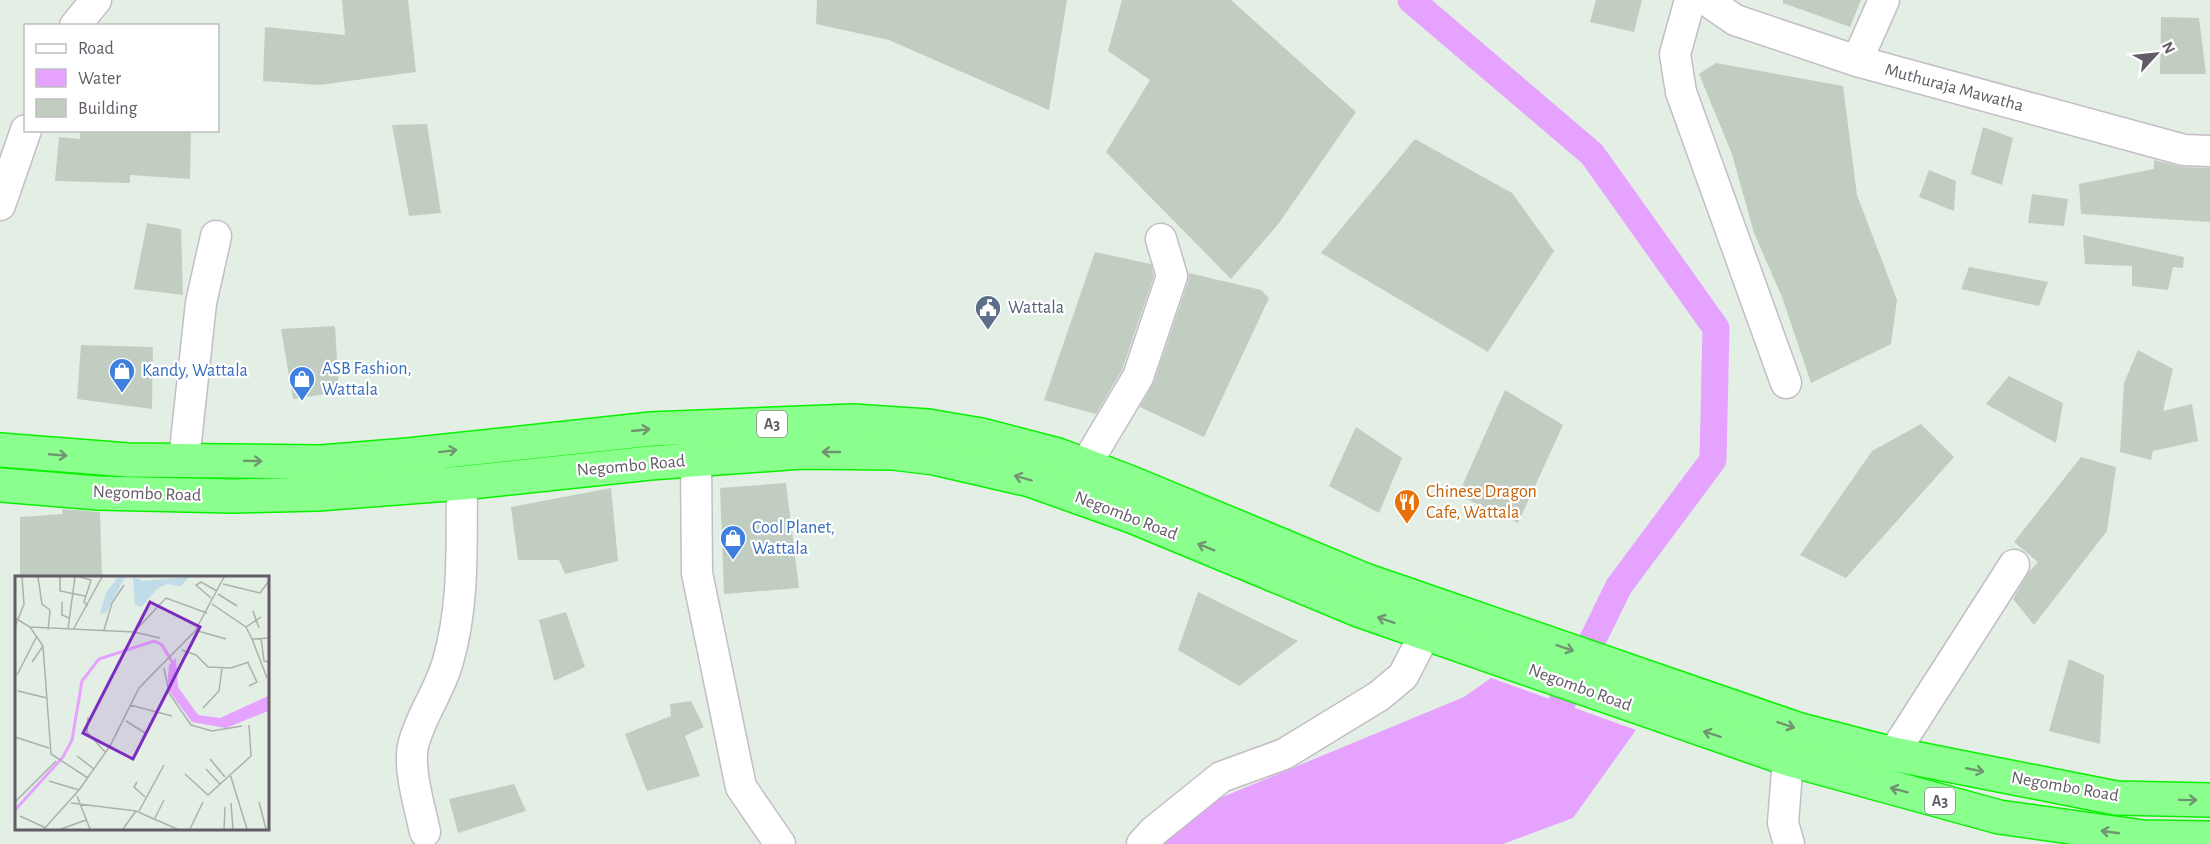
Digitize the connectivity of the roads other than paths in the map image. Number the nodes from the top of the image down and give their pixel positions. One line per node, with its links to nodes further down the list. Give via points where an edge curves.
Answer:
1 (96, 0): 5 (street)
2 (1690, 0): 12 (street, via 1675,54 1681,92)
3 (1706, 0): 6 (street, Muthuraja Mawatha, via 1736,20)
4 (1884, 0): 6 (street)
5 (77, 24)
6 (1857, 61): 8 (street, Muthuraja Mawatha, via 2184,150)
7 (25, 132): 9 (street)
8 (2210, 151)
9 (0, 205)
10 (216, 236): 15 (street, via 201,303)
11 (1161, 239): 17 (street, via 1172,276 1138,377)
12 (1786, 383)
13 (692, 428): 15 (highway, Negombo Road / A3, one-way to 13, via 321,462); 16 (street); 17 (highway, Negombo Road / A3, via 853,421 927,426 1031,447)
14 (0, 450): 15 (highway, Negombo Road / A3, one-way to 15, via 128,460)
15 (184, 460)
16 (696, 460): 18 (highway, Negombo Road / A3); 20 (highway, Negombo Road / A3, one-way to 16, via 976,466 893,453 802,452); 30 (street, via 698,573 741,787)
17 (1084, 465): 20 (street); 23 (highway, Negombo Road / A3, via 1365,580)
18 (462, 483): 19 (highway, Negombo Road / A3, via 232,496 98,494); 27 (street, via 458,611 448,662 412,748 414,782)
19 (0, 484)
20 (1069, 494): 22 (highway, Negombo Road / A3, one-way to 20)
21 (2014, 565): 24 (street)
22 (1425, 634): 23 (highway, Negombo Road / A3); 31 (street, via 1403,676 1379,696 1284,754 1221,777)
23 (1505, 644): 24 (highway, Negombo Road / A3, one-way to 24, via 1691,691 1800,729); 25 (highway, Negombo Road / A3, one-way to 23, via 1679,723)
24 (1893, 754): 26 (highway, Negombo Road / A3, one-way to 26, via 2116,798)
25 (1788, 759): 29 (highway, Negombo Road / A3, one-way to 25, via 1999,817); 32 (street, via 1783,823)
26 (2210, 800)
27 (425, 832)
28 (2210, 838): 29 (highway, Negombo Road / A3)
29 (2143, 840)
30 (780, 844)
31 (1142, 844)
32 (1789, 844)

